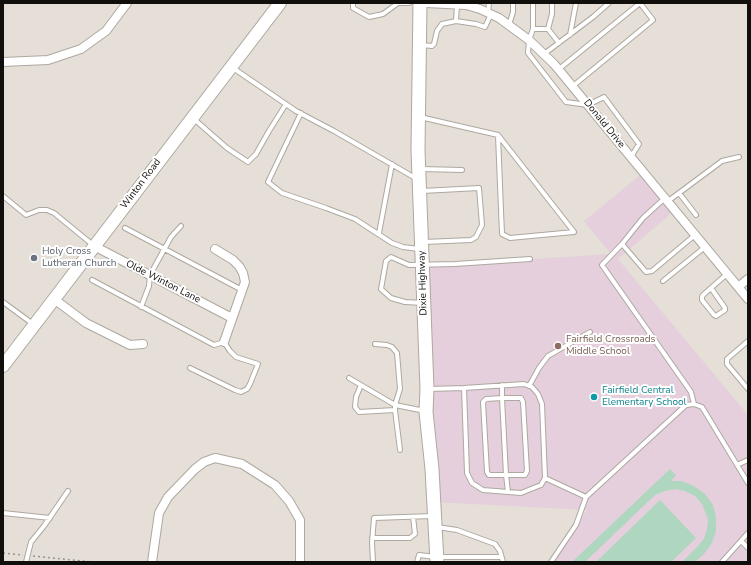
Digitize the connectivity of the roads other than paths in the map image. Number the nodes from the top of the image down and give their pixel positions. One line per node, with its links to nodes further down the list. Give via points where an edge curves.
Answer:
1 (280, 3): 26 (street, Winton Road)
2 (353, 3): 3 (lane, via 354,8 369,17 383,14 398,3)
3 (409, 3)
4 (420, 3): 23 (main road, Dixie Highway)
5 (426, 3): 14 (street, Donald Drive)
6 (489, 3): 15 (lane)
7 (513, 3): 17 (lane)
8 (533, 3): 18 (lane)
9 (552, 3): 19 (lane)
10 (576, 3): 20 (lane)
11 (609, 3): 20 (lane)
12 (640, 3): 27 (lane); 28 (lane, via 653,20)
13 (125, 4): 25 (street, via 106,31 82,49 48,60)
14 (457, 4): 15 (street, Donald Drive); 16 (lane)
15 (489, 13): 16 (lane, via 485,27); 17 (street, Donald Drive)
16 (456, 21): 23 (lane, via 442,24 432,46)
17 (509, 25): 21 (street, Donald Drive)
18 (533, 29): 19 (lane); 21 (lane)
19 (548, 29): 22 (lane)
20 (570, 35): 22 (lane)
21 (528, 40): 24 (street, Donald Drive); 30 (lane, via 528,53 566,102)
22 (559, 43): 24 (lane)
23 (419, 45): 32 (main road, Dixie Highway)
24 (544, 54): 27 (street, Donald Drive)
25 (3, 62)
26 (231, 66): 29 (lane); 33 (street, Winton Road)
27 (558, 69): 28 (street, Donald Drive)
28 (572, 86): 30 (street, Donald Drive)
29 (286, 104): 31 (lane); 33 (lane, via 256,154 248,162 227,148)
30 (588, 105): 35 (street, Donald Drive); 35 (lane, via 604,97 639,144)
31 (301, 113): 37 (lane); 46 (lane, via 268,182 282,193 355,219)
32 (418, 116): 34 (lane); 39 (main road, Dixie Highway)
33 (193, 117): 49 (street, Winton Road)
34 (498, 135): 34 (lane, via 507,147 574,232 510,238 502,234)
35 (631, 157): 42 (street, Donald Drive)
36 (739, 157): 40 (lane, via 722,161)
37 (392, 164): 39 (lane); 46 (lane)
38 (462, 170): 39 (lane)
39 (419, 180): 50 (main road, Dixie Highway); 50 (lane, via 479,188 482,225 476,237 471,240 446,241)
40 (679, 193): 42 (lane); 43 (lane)
41 (3, 196): 49 (lane, via 26,215 39,210 54,213)
42 (666, 200): 47 (street, Donald Drive); 48 (lane, via 643,218)
43 (696, 215)
44 (181, 226): 52 (lane)
45 (125, 228): 52 (lane)
46 (379, 233): 50 (lane, via 392,243 403,247)
47 (696, 235): 48 (lane, via 652,271 646,272); 51 (street, Donald Drive)
48 (622, 244): 86 (lane, via 602,265 691,392)
49 (94, 246): 57 (street, Olde Winton Lane); 64 (street, Winton Road)
50 (422, 246): 55 (main road, Dixie Highway)
51 (705, 247): 56 (street, Donald Drive); 60 (lane)
52 (164, 249): 57 (lane); 63 (lane)
53 (215, 249): 63 (street, via 240,266 245,282)
54 (530, 260): 55 (lane)
55 (422, 265): 67 (main road, Dixie Highway); 67 (lane, via 408,265 391,257 386,261 380,289 391,298)
56 (728, 274): 61 (street, Donald Drive); 62 (lane)
57 (150, 275): 68 (lane, via 149,286); 69 (street, Olde Winton Lane)
58 (748, 279): 61 (street)
59 (92, 280): 68 (lane)
60 (663, 281)
61 (738, 287): 65 (street, Donald Drive)
62 (711, 288): 62 (lane, via 703,295 702,300 716,316 725,308)
63 (242, 290): 69 (street)
64 (54, 299): 70 (street, Winton Road); 74 (street, via 86,323 130,346)
65 (748, 299)
66 (3, 302): 70 (lane)
67 (424, 303): 83 (main road, Dixie Highway)
68 (141, 307): 73 (lane, via 214,345)
69 (232, 318): 73 (street)
70 (34, 324): 76 (street, Winton Road)
71 (590, 332): 81 (lane, via 548,356)
72 (748, 341): 84 (lane, via 728,359 727,364)
73 (224, 342): 77 (lane, via 236,356 258,364 247,389 241,392 235,390)
74 (143, 344)
75 (375, 344): 87 (lane, via 392,347 397,353 400,389)
76 (5, 360)
77 (190, 368)
78 (349, 378): 79 (lane)
79 (361, 385): 87 (lane); 88 (lane, via 355,407 359,412)
80 (502, 385): 81 (lane); 82 (lane); 85 (lane)
81 (529, 386): 94 (lane, via 538,394 542,404)
82 (464, 388): 83 (lane); 97 (lane, via 467,473 472,483 483,490)
83 (427, 389): 89 (main road, Dixie Highway)
84 (748, 389)
85 (502, 398): 93 (lane); 93 (lane, via 486,399 483,402 487,472 489,475); 93 (lane, via 521,398 523,402 527,471 525,474)
86 (694, 404): 92 (lane, via 702,407); 98 (lane, via 686,405)
87 (395, 405): 88 (lane); 89 (lane)
88 (395, 410): 90 (lane)
89 (426, 412): 102 (main road, Dixie Highway)
90 (400, 450)
91 (748, 460): 92 (lane)
92 (737, 465): 95 (lane)
93 (506, 475): 97 (lane)
94 (545, 478): 97 (lane, via 541,484 521,493); 98 (lane)
95 (748, 483)
96 (68, 491): 101 (lane)
97 (508, 492)
98 (586, 497): 117 (lane, via 576,525)
99 (3, 513): 101 (lane)
100 (413, 517): 102 (lane); 104 (lane, via 374,518); 104 (lane, via 415,534 410,538)
101 (50, 518): 110 (lane, via 31,542)
102 (434, 521): 108 (lane, via 495,544); 109 (main road, Dixie Highway)
103 (748, 532): 105 (lane)
104 (372, 538): 113 (lane)
105 (741, 541): 106 (lane); 118 (lane)
106 (748, 548)
107 (466, 557): 108 (lane); 109 (lane); 115 (lane)
108 (501, 557): 116 (lane)
109 (437, 560): 114 (lane, via 419,556)
110 (26, 562)
111 (152, 562): 112 (street, via 159,514 168,497 195,469 215,458 242,464 275,485 289,501 300,520)
112 (300, 562)
113 (373, 562)
114 (417, 562)
115 (466, 562)
116 (503, 562)
117 (551, 562)
118 (722, 562)

